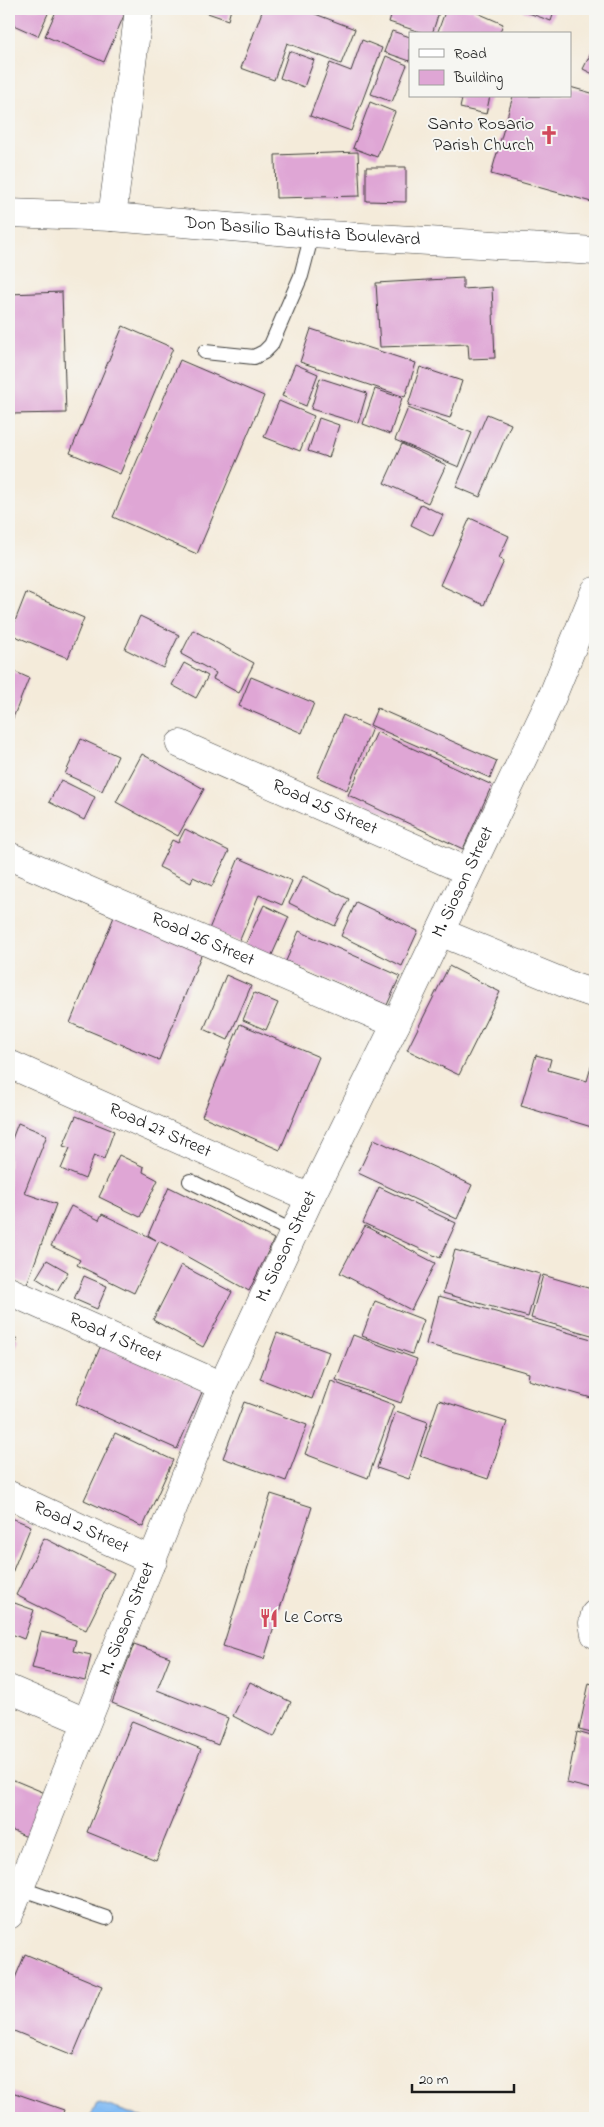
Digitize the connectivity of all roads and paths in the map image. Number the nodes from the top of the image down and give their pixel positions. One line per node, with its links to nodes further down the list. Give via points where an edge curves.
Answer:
1 (139, 9): 3 (street)
2 (9, 213): 3 (street, Don Basilio Bautista Boulevard)
3 (112, 217): 4 (street, Don Basilio Bautista Boulevard)
4 (312, 234): 5 (street, Don Basilio Bautista Boulevard); 6 (lane, via 301,276 271,346 254,357)
5 (595, 251)
6 (206, 352)
7 (595, 591): 10 (street, M. Sioson Street, via 552,697)
8 (180, 744): 10 (street, Road 25 Street)
9 (9, 856): 13 (street, Road 26 Street)
10 (467, 871): 11 (street, M. Sioson Street)
11 (440, 932): 12 (street); 13 (street, M. Sioson Street)
12 (595, 994)
13 (396, 1024): 16 (street, M. Sioson Street)
14 (9, 1064): 16 (street, Road 27 Street)
15 (190, 1181): 17 (lane)
16 (310, 1198): 17 (street, M. Sioson Street)
17 (294, 1232): 19 (street, M. Sioson Street)
18 (9, 1291): 19 (street, Road 1 Street)
19 (222, 1386): 21 (street, M. Sioson Street)
20 (9, 1495): 21 (street, Road 2 Street)
21 (153, 1561): 25 (street, M. Sioson Street)
22 (595, 1614): 23 (street)
23 (595, 1634)
24 (9, 1690): 25 (street)
25 (86, 1722): 26 (street, M. Sioson Street)
26 (19, 1888): 27 (street, M. Sioson Street); 28 (lane)
27 (9, 1915)
28 (106, 1918)

